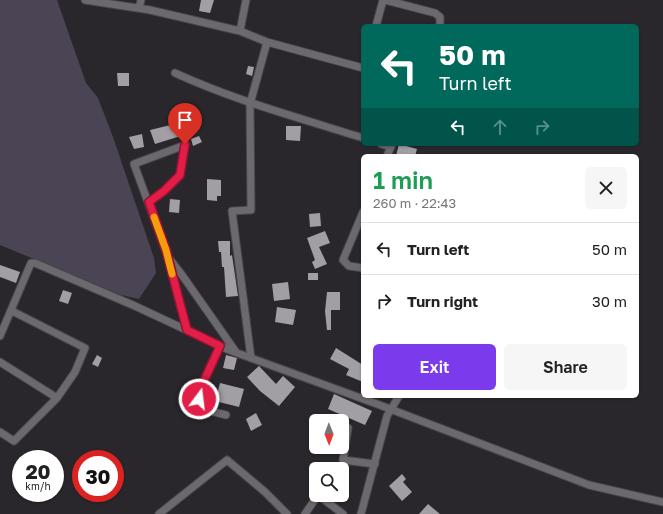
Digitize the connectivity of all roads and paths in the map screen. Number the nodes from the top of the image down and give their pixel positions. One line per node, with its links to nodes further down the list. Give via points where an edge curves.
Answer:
1 (85, 0): 5 (street)
2 (141, 0): 5 (street)
3 (246, 0): 8 (street)
4 (384, 0): 6 (street); 7 (street, via 435,13 440,17)
5 (139, 8): 8 (street)
6 (377, 24)
7 (440, 24)
8 (240, 31): 9 (street)
9 (266, 42): 10 (street); 12 (street)
10 (361, 67)
11 (175, 73): 12 (street)
12 (250, 104): 13 (street); 23 (street, via 251,210 232,211)
13 (361, 137)
14 (149, 202): 14 (street, via 180,175 185,144 134,164); 16 (street)
15 (361, 217): 17 (street, via 343,260 349,266)
16 (168, 257): 19 (street); 22 (street)
17 (361, 268)
18 (12, 311): 19 (street, via 31,263); 20 (street); 25 (street, via 85,348 75,372)
19 (187, 330): 21 (street)
20 (0, 336)
21 (220, 346): 22 (street); 28 (street, via 207,372 199,399 206,410)
22 (236, 352): 23 (street)
23 (251, 358): 27 (street)
24 (0, 362): 25 (street)
25 (57, 398): 29 (street, via 14,441)
26 (397, 398): 27 (street)
27 (389, 409): 31 (street); 34 (street, via 589,485)
28 (226, 415)
29 (0, 432)
30 (343, 454): 31 (street, via 342,460)
31 (375, 464): 39 (street)
32 (313, 502): 37 (street)
33 (327, 502): 38 (street)
34 (663, 502)
35 (159, 514): 36 (street, via 227,460)
36 (288, 514)
37 (305, 514)
38 (343, 514)
39 (361, 514)

